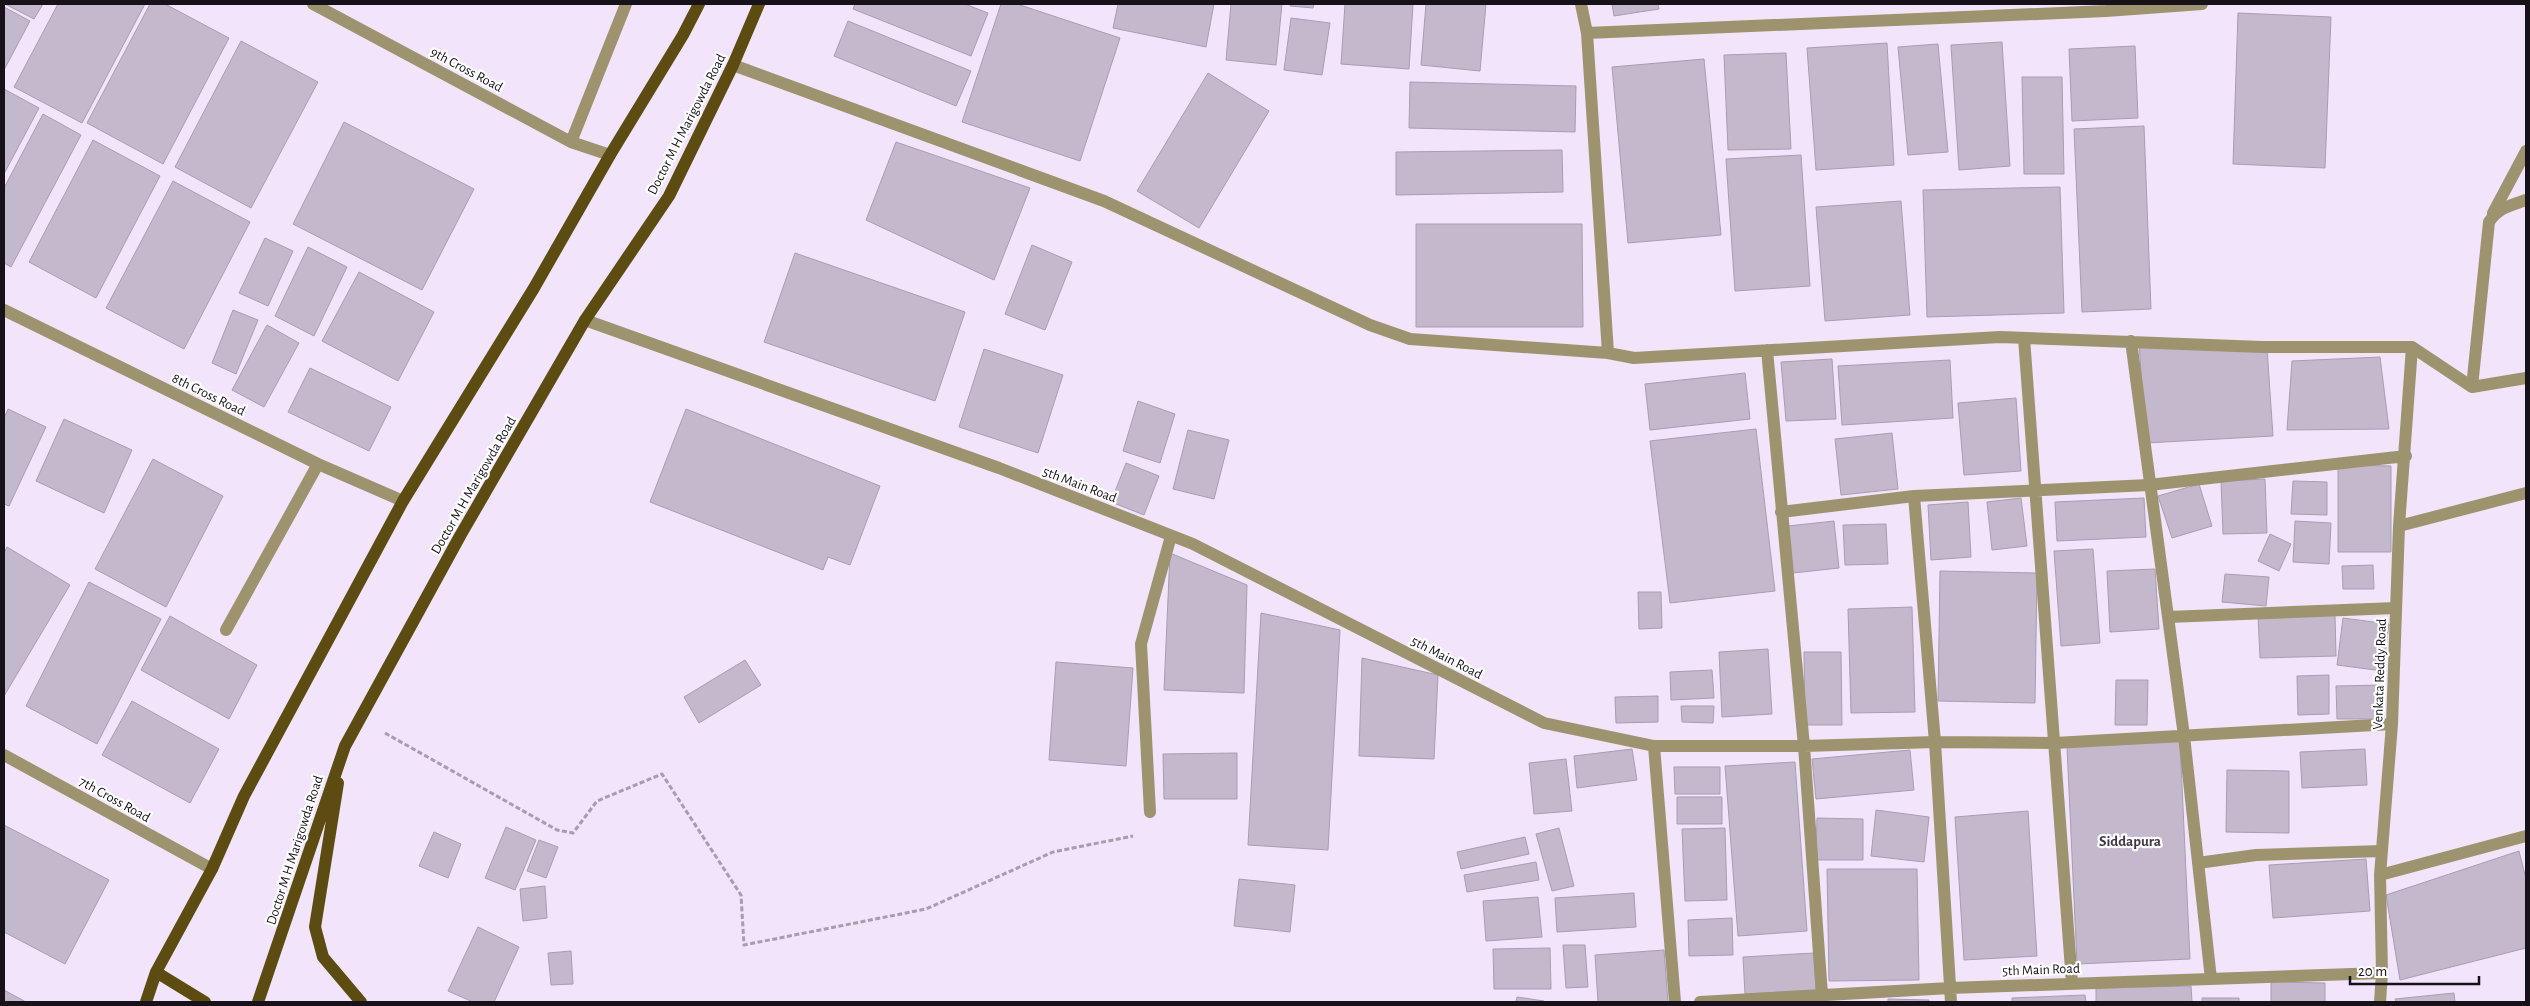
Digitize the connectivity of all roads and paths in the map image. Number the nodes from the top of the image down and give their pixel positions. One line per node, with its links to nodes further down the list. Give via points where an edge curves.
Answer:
1 (313, 4): 10 (street, 9th Cross Road)
2 (626, 4): 10 (street)
3 (699, 4): 12 (main road)
4 (758, 4): 9 (main road, Doctor M H Marigowda Road)
5 (1581, 4): 8 (street)
6 (2202, 4): 7 (street)
7 (2106, 7): 8 (street)
8 (1587, 33): 21 (street)
9 (733, 65): 16 (main road, Doctor M H Marigowda Road, via 669,196); 21 (street, via 1104,201 1370,325 1410,339)
10 (571, 142): 12 (street, 9th Cross Road)
11 (2526, 151): 14 (street)
12 (610, 154): 30 (main road, via 534,288)
13 (2526, 200): 14 (street, via 2499,210)
14 (2489, 222): 23 (street)
15 (4, 310): 25 (street, 8th Cross Road)
16 (585, 320): 33 (street, 5th Main Road, via 999,468); 37 (main road, Doctor M H Marigowda Road)
17 (2024, 338): 18 (street); 20 (street); 27 (street)
18 (2131, 341): 19 (street, via 2262,347); 26 (street)
19 (2412, 347): 23 (street); 24 (street, Venkata Reddy Road)
20 (1767, 350): 21 (street, via 1634,358); 31 (street)
21 (1608, 353)
22 (2526, 378): 23 (street)
23 (2472, 387)
24 (2406, 456): 26 (street); 32 (street, Venkata Reddy Road)
25 (318, 464): 30 (street, 8th Cross Road); 36 (street)
26 (2149, 485): 27 (street); 35 (street)
27 (2037, 491): 29 (street); 41 (street)
28 (2526, 493): 32 (street)
29 (1914, 496): 31 (street); 40 (street)
30 (403, 501): 51 (main road, via 244,796)
31 (1782, 512): 44 (street)
32 (2399, 526): 34 (street, Venkata Reddy Road)
33 (1171, 536): 43 (street, 5th Main Road, via 1193,544 1544,723); 46 (street, via 1141,644)
34 (2396, 608): 35 (street); 38 (street, Venkata Reddy Road)
35 (2168, 617): 39 (street)
36 (226, 630)
37 (359, 718): 42 (main road, Doctor M H Marigowda Road); 47 (path, via 557,830 574,832 597,802 662,774 741,895 744,945 926,910 1053,852)
38 (2392, 724): 39 (street, 5th Main Road); 49 (street, Venkata Reddy Road)
39 (2184, 736): 41 (street, 5th Main Road); 50 (street)
40 (1935, 742): 41 (street, 5th Main Road); 44 (street, 5th Main Road); 57 (street)
41 (2054, 743): 56 (street)
42 (344, 746): 61 (main road, Doctor M H Marigowda Road); 62 (main road, via 315,927 323,957)
43 (1654, 746): 44 (street, 5th Main Road); 63 (street)
44 (1804, 746): 58 (street)
45 (4, 755): 51 (street, 7th Cross Road)
46 (1150, 812)
47 (1136, 835)
48 (2526, 836): 52 (street)
49 (2382, 851): 50 (street, via 2256,856); 52 (street, Venkata Reddy Road)
50 (2198, 863): 55 (street)
51 (212, 869): 53 (main road)
52 (2380, 875): 54 (street, Venkata Reddy Road)
53 (156, 972): 59 (main road); 60 (main road)
54 (2382, 973): 55 (street, 5th Main Road); 66 (street, Venkata Reddy Road)
55 (2210, 979): 56 (street, 5th Main Road)
56 (2072, 983): 57 (street, 5th Main Road)
57 (1950, 988): 58 (street, 5th Main Road); 65 (street)
58 (1822, 995): 64 (street, 5th Main Road)
59 (146, 1002)
60 (205, 1002)
61 (258, 1002)
62 (361, 1002)
63 (1675, 1002)
64 (1700, 1002)
65 (1951, 1002)
66 (2380, 1002)

